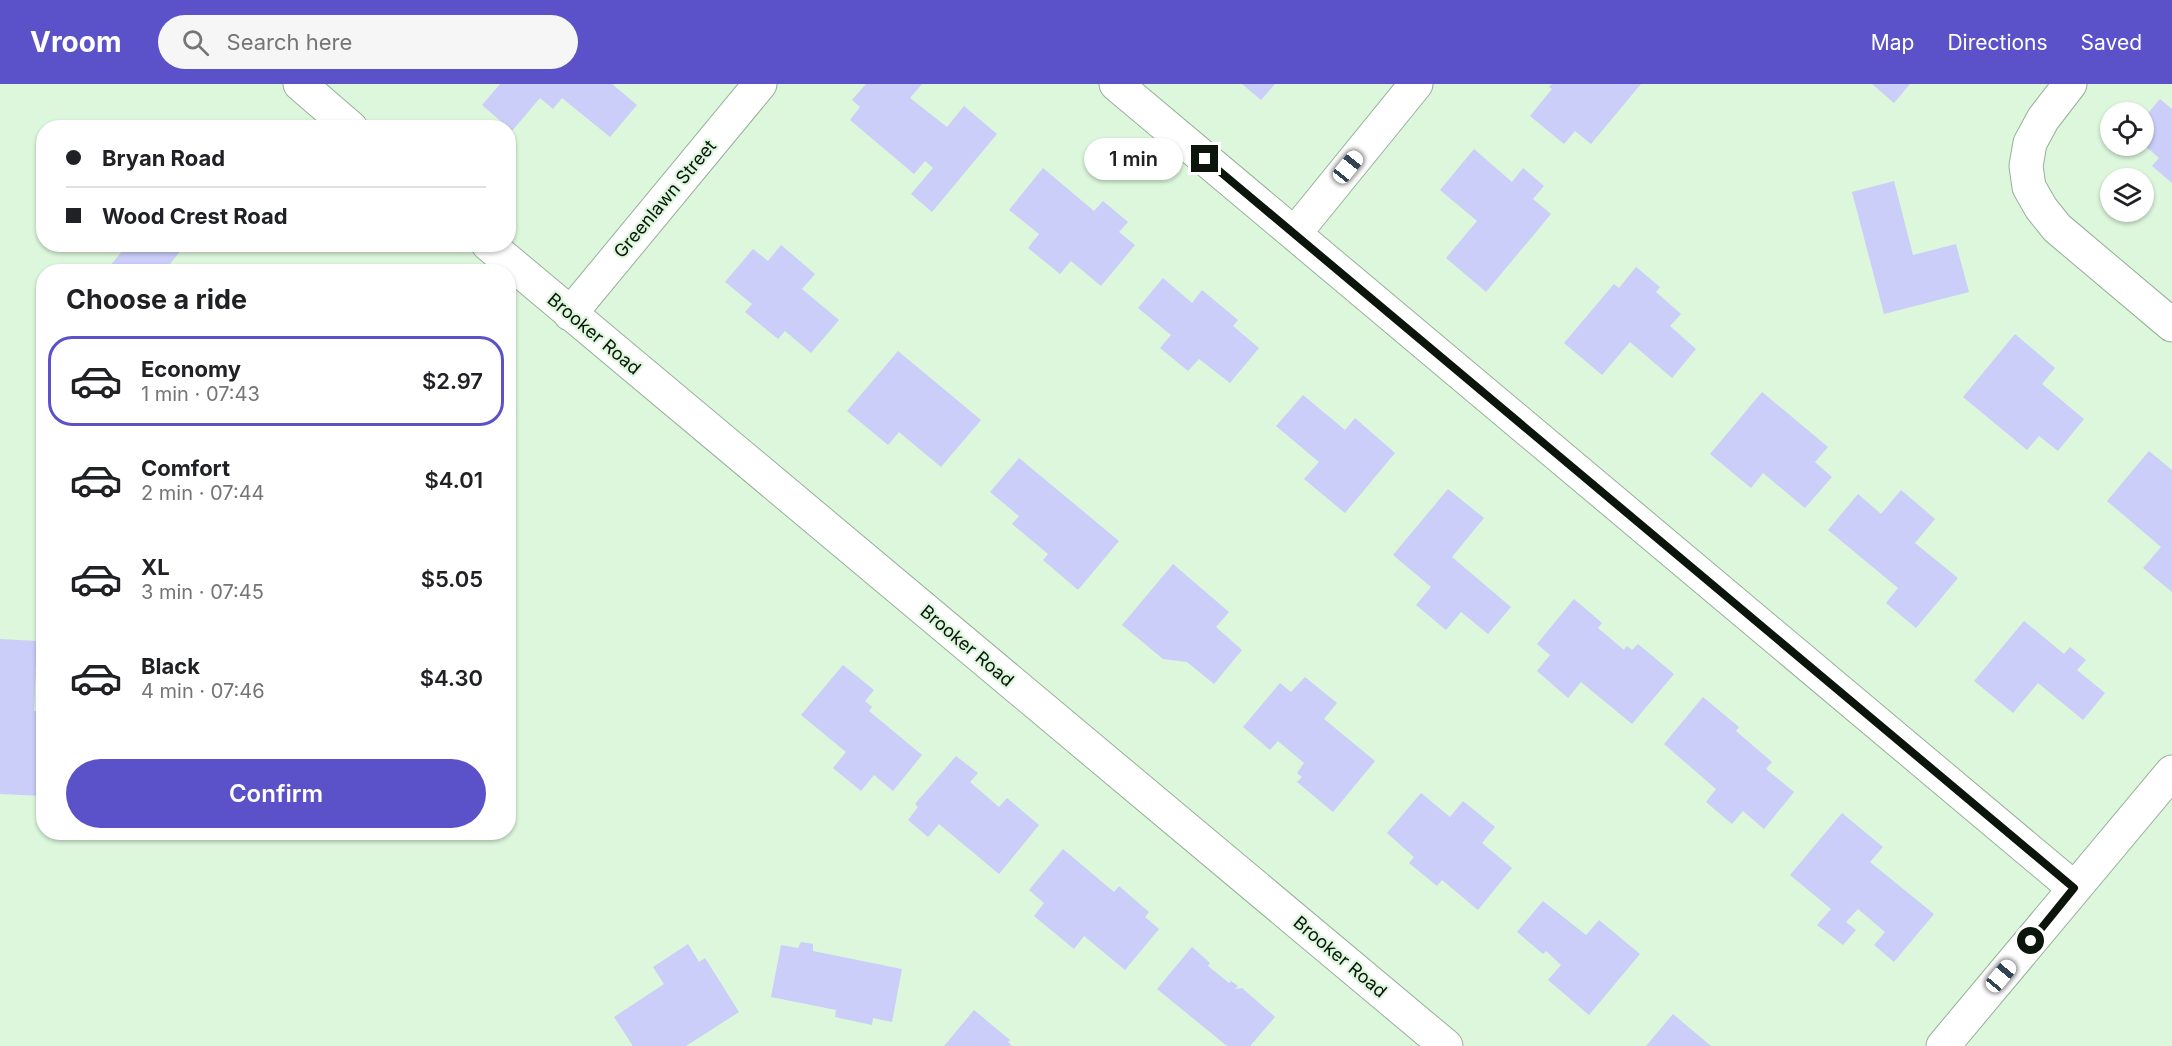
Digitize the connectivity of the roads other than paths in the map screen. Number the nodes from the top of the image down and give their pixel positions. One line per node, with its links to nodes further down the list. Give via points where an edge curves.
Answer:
1 (300, 84): 6 (street)
2 (760, 84): 11 (street, Greenlawn Street)
3 (1116, 84): 7 (street)
4 (1416, 84): 7 (street)
5 (2070, 84): 12 (street, via 2030,143 2026,166 2029,187 2057,228)
6 (342, 120)
7 (1295, 233): 14 (street)
8 (497, 252): 9 (street, Brooker Road)
9 (511, 264)
10 (516, 268): 11 (street, Brooker Road)
11 (570, 315): 15 (street, Brooker Road)
12 (2172, 325)
13 (2172, 772): 14 (street)
14 (2074, 888): 16 (street)
15 (1446, 1046)
16 (1943, 1046)

